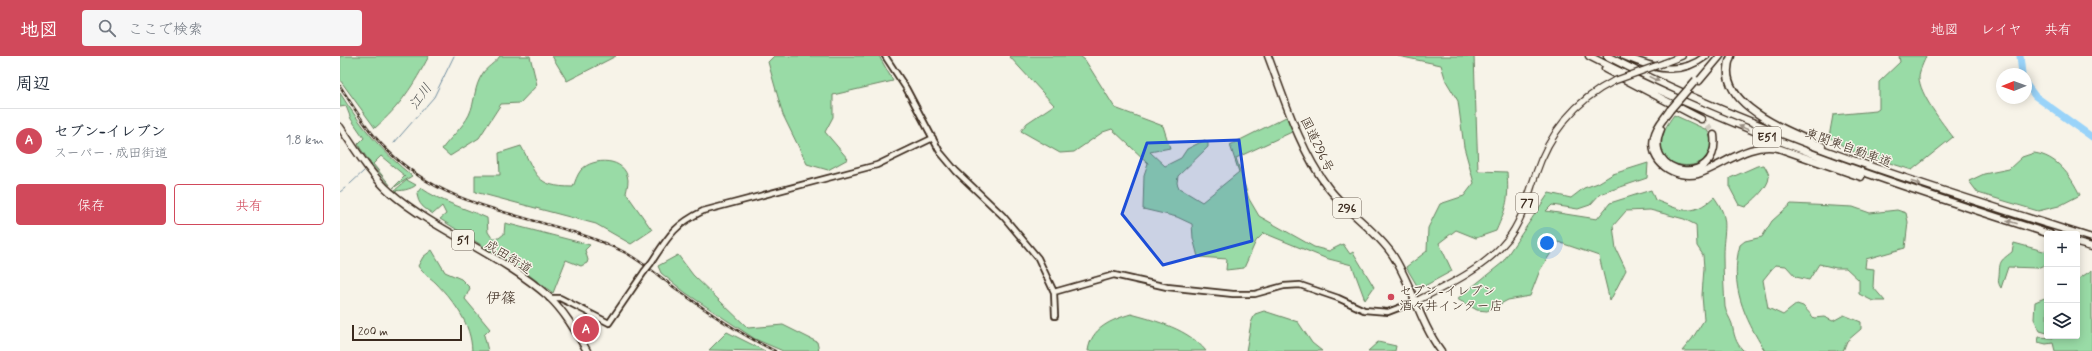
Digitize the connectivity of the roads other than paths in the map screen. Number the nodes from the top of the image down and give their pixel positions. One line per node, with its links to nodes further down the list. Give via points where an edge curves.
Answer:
1 (885, 56): 17 (street)
2 (1268, 56): 26 (highway, 国道296号 / 296, via 1304,146 1317,171 1336,197 1391,253)
3 (1584, 56): 14 (highway)
4 (1589, 56): 19 (highway, 東関東自動車道 / E51, one-way to 4, via 1847,168 1757,134)
5 (1607, 56): 18 (highway, 東関東自動車道 / E51, one-way to 18, via 1693,98)
6 (1624, 56): 8 (highway, via 1644,64 1672,69 1687,68)
7 (1682, 56): 26 (main road, 77, bridge, via 1614,81 1578,105 1554,134 1541,160 1520,220 1500,248 1485,262 1454,282)
8 (1706, 56)
9 (1715, 56): 12 (highway)
10 (1720, 56): 12 (highway)
11 (1731, 56): 18 (highway, via 1727,70 1731,87 1740,99 1756,112 1787,130)
12 (1698, 80): 13 (highway, bridge)
13 (1672, 110): 16 (highway, via 1658,140 1660,153 1668,165 1683,171 1702,167 1712,155); 19 (highway, via 1658,126 1654,137 1654,150 1661,164 1672,172 1689,176 1758,147 1771,147)
14 (1701, 119)
15 (340, 127): 25 (highway, 成田街道 / 51, via 370,170 389,191 414,210 530,282)
16 (1714, 135)
17 (933, 138): 24 (street, via 949,164 1003,216 1034,254); 25 (street, bridge, via 877,165 703,211 685,219 673,230 609,323 560,298)
18 (1879, 170): 21 (highway, 東関東自動車道 / E51, one-way to 21)
19 (1952, 203): 20 (highway, 東関東自動車道 / E51, one-way to 19)
20 (2044, 232)
21 (2092, 238)
22 (2080, 244): 23 (highway)
23 (2092, 247)
24 (1054, 292): 26 (street, via 1114,275 1167,287 1233,294 1255,294 1284,286 1300,286 1338,298 1364,310 1388,312); 27 (street)
25 (550, 298): 28 (highway, 成田街道 / 51, via 570,322)
26 (1414, 302): 29 (highway, 国道296号 / 296, via 1429,334)
27 (1055, 316)
28 (587, 351)
29 (1441, 351)

